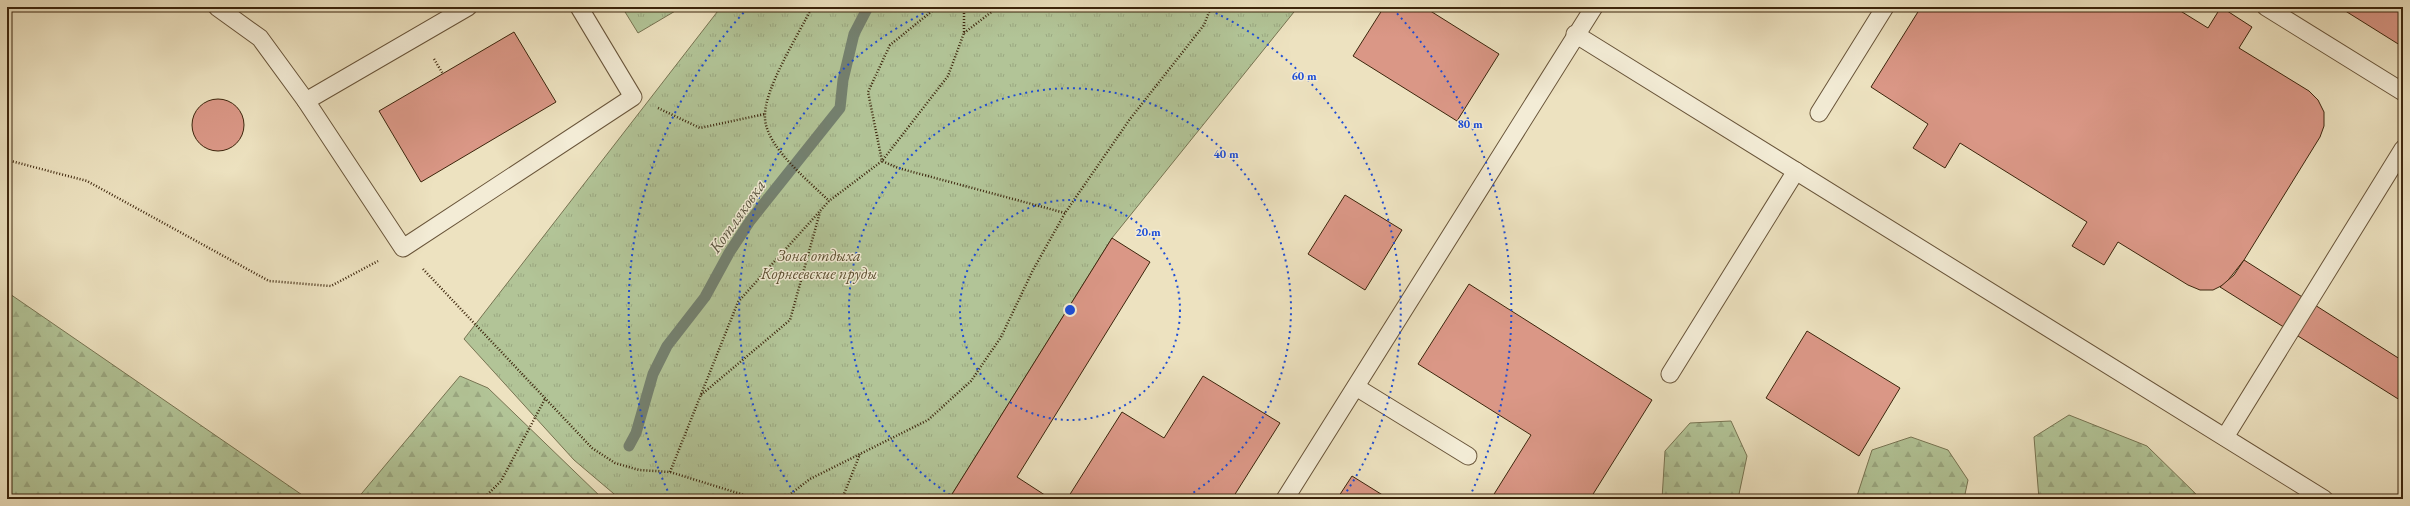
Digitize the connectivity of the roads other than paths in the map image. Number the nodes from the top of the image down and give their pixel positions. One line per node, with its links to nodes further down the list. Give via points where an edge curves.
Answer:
1 (217, 7): 9 (lane, via 260,38)
2 (468, 7): 9 (lane)
3 (579, 7): 9 (lane, via 633,97 403,248)
4 (1594, 7): 7 (lane)
5 (1885, 7): 10 (lane)
6 (2266, 7): 8 (lane)
7 (1576, 34): 12 (lane); 14 (lane)
8 (2403, 92)
9 (306, 101)
10 (1819, 113)
11 (2403, 149): 15 (lane)
12 (1796, 171): 13 (lane); 15 (lane)
13 (1670, 374)
14 (1356, 387): 16 (lane); 17 (lane)
15 (2225, 437): 18 (lane)
16 (1468, 456)
17 (1285, 499)
18 (2324, 499)

